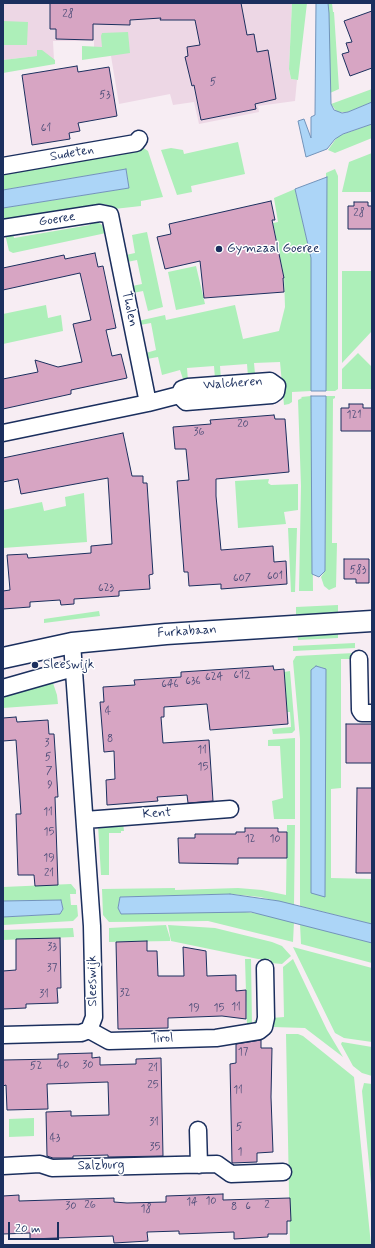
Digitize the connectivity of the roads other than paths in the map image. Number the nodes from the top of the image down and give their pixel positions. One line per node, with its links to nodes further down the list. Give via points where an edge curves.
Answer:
1 (139, 139): 2 (street, Sudeten, via 136,143)
2 (3, 166)
3 (110, 215): 4 (street, Goeree, via 100,214); 6 (street, Tholen)
4 (3, 228)
5 (179, 395): 5 (street, Walcheren, via 186,402 272,395 277,389 275,384 270,382 188,387 182,389); 6 (street, Walcheren)
6 (148, 403): 7 (street, Walcheren)
7 (3, 433)
8 (372, 621): 9 (street, Furkabaan, via 174,633)
9 (72, 643): 10 (street, Furkabaan); 12 (street, Sleeswijk)
10 (3, 658)
11 (359, 658): 14 (street, via 360,710 362,713)
12 (73, 668): 13 (street); 16 (street, Sleeswijk)
13 (3, 688)
14 (372, 713)
15 (230, 809): 16 (street, Kent)
16 (85, 820): 18 (street, Sleeswijk, via 94,1017)
17 (265, 968): 18 (street, Tirol, via 266,1018 264,1027 258,1031 216,1038 109,1041)
18 (89, 1030): 19 (street, via 81,1033)
19 (3, 1035)
20 (198, 1130): 21 (street)
21 (199, 1165): 22 (street, Salzburg, via 52,1168 40,1164); 23 (street, Salzburg, via 217,1164 231,1174)
22 (3, 1166)
23 (283, 1172)

